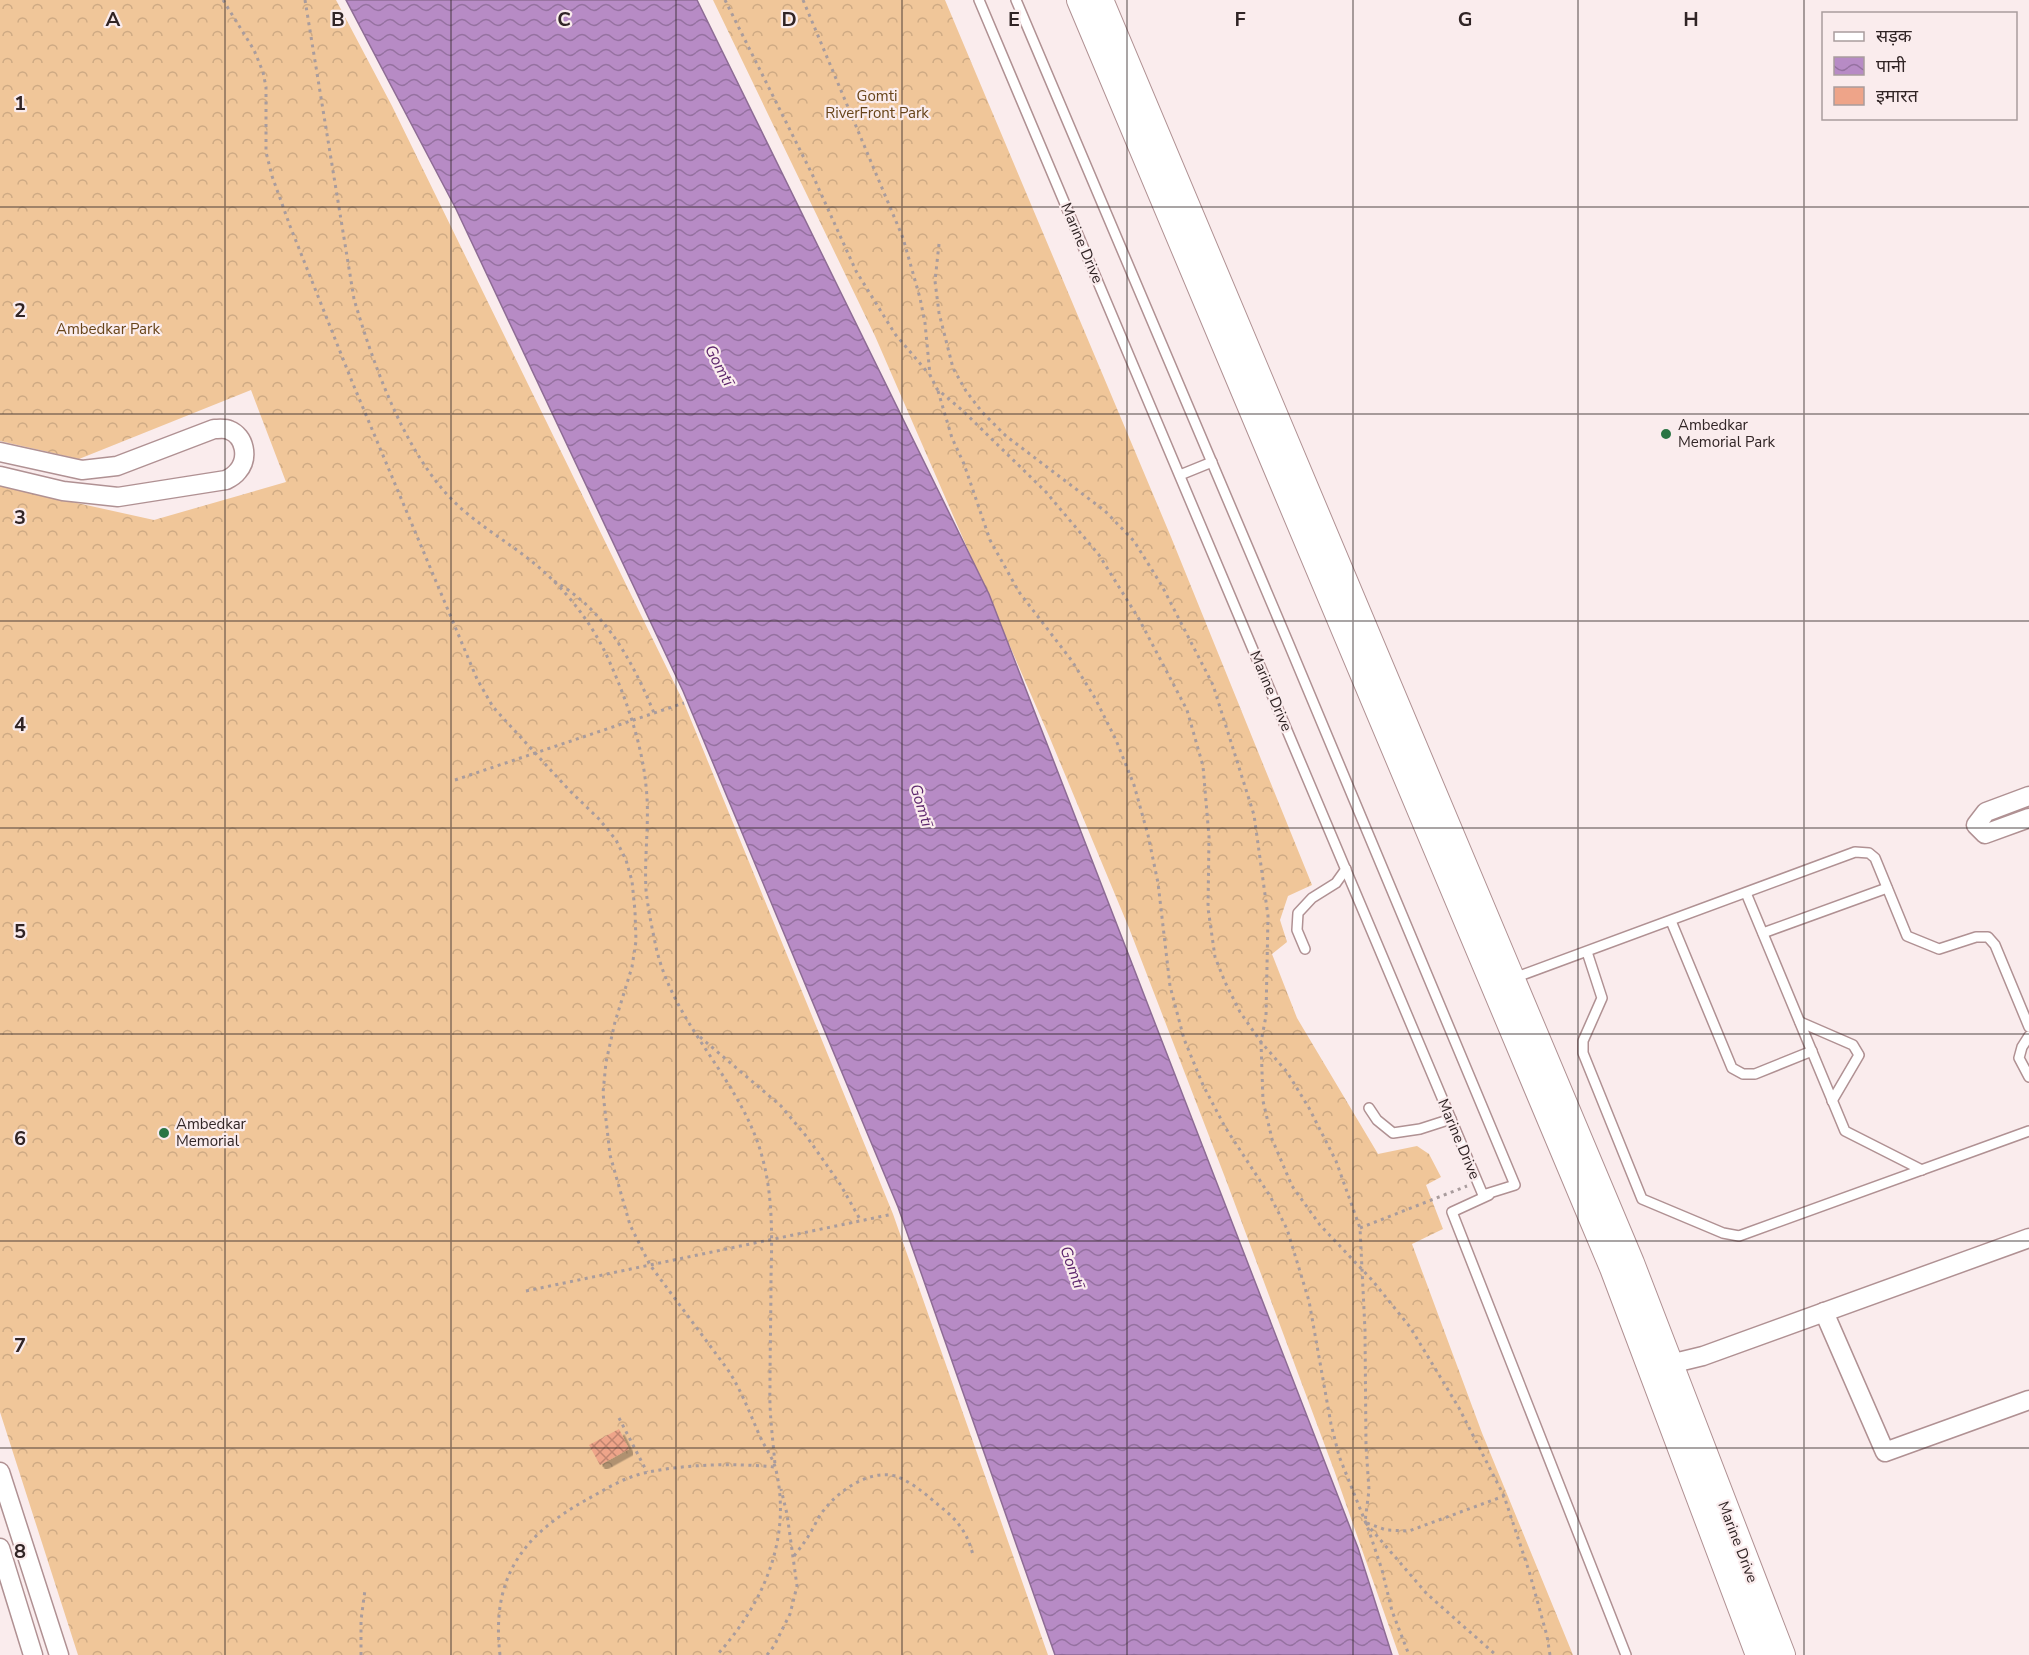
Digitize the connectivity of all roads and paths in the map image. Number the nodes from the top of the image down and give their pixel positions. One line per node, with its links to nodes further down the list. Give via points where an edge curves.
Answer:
1 (223, 0): 20 (path, via 263,72 266,152 272,176 352,384 477,679 493,707)
2 (305, 0): 16 (path, via 354,299 389,397 421,461 440,486 461,509)
3 (725, 0): 10 (path, via 856,270 894,334)
4 (803, 0): 10 (path, via 903,238 925,323)
5 (980, 0): 14 (lane, Marine Drive)
6 (1016, 0): 13 (lane, Marine Drive)
7 (1080, 0): 77 (street, Marine Drive, via 1613,1268)
8 (1100, 0): 31 (street, Marine Drive)
9 (939, 244): 36 (path, via 935,281 939,313 953,368 966,391 1006,436 1105,511 1134,541 1213,685 1254,815 1268,916 1266,1016)
10 (930, 375): 11 (path)
11 (937, 389): 36 (path, via 1046,492 1099,555 1139,619 1187,710 1203,766 1209,837 1208,909 1215,957 1240,1012); 62 (path, via 990,540 1019,592 1095,698 1134,785 1156,874 1170,986 1184,1039 1225,1127 1287,1229 1309,1301 1339,1456)
12 (0, 452): 15 (street, via 93,469 117,466 214,429 228,429 241,439 245,452 238,472 226,480 118,497 63,491)
13 (1212, 462): 14 (lane); 45 (lane, Marine Drive, via 1515,1185)
14 (1180, 475): 24 (lane, Marine Drive)
15 (0, 476)
16 (550, 579): 18 (path, via 580,598 606,625 627,655); 19 (path, via 586,619 616,678)
17 (684, 703): 18 (path)
18 (654, 713): 19 (path)
19 (631, 721): 20 (path); 34 (path, via 646,786 646,889 651,925 667,982)
20 (536, 753): 21 (path); 51 (path, via 616,840 632,881 636,941 606,1062 603,1093 617,1186 630,1225)
21 (455, 780)
22 (2029, 796): 23 (street, via 1986,812 1976,825 1985,834)
23 (2029, 818)
24 (1346, 869): 29 (lane, via 1336,883 1312,898 1298,913 1297,930); 41 (lane, Marine Drive)
25 (1887, 888): 26 (lane, via 1875,858 1869,853 1855,852); 28 (lane); 33 (lane, via 1908,936 1939,949 1977,937 1988,938 1995,945)
26 (1746, 893): 27 (lane); 28 (lane)
27 (1671, 921): 30 (lane); 37 (lane, via 1732,1068 1743,1074 1755,1074)
28 (1763, 933): 32 (lane)
29 (1305, 949)
30 (1587, 952): 31 (lane); 43 (lane, via 1602,998 1583,1041 1583,1053 1642,1199 1739,1236)
31 (1511, 979): 55 (street, Marine Drive)
32 (1800, 1022): 37 (lane); 39 (lane, via 1853,1045 1859,1055)
33 (2029, 1027)
34 (695, 1033): 47 (path, via 781,1106 840,1184); 50 (path, via 732,1086 748,1118 763,1159)
35 (2029, 1036): 38 (lane, via 2019,1058)
36 (1261, 1042): 48 (path, via 1287,1072 1309,1108 1336,1161); 52 (path, via 1263,1101 1272,1139 1292,1186 1320,1225)
37 (1812, 1051): 39 (lane)
38 (2029, 1077)
39 (1832, 1101): 43 (lane, via 1845,1131)
40 (1369, 1108): 41 (lane, via 1393,1133)
41 (1451, 1119): 44 (lane, Marine Drive)
42 (2029, 1131): 43 (lane)
43 (1922, 1170)
44 (1477, 1182): 45 (lane, Marine Drive, via 1483,1195); 48 (path)
45 (1500, 1190): 76 (lane, via 1452,1212)
46 (892, 1214): 47 (path)
47 (861, 1221): 50 (path)
48 (1360, 1228): 52 (path)
49 (2029, 1238): 54 (street)
50 (772, 1240): 51 (path); 58 (path, via 769,1390)
51 (650, 1265): 53 (path); 58 (path, via 734,1379)
52 (1362, 1271): 61 (path, via 1410,1327 1435,1366); 62 (path, via 1369,1490)
53 (526, 1292)
54 (1824, 1312): 55 (street); 56 (street, via 1886,1452)
55 (1670, 1364): 78 (street, Marine Drive)
56 (2029, 1400)
57 (620, 1418): 60 (path)
58 (776, 1467): 60 (path, via 713,1465); 65 (path); 71 (path, via 782,1505 780,1532 769,1570 756,1602)
59 (0, 1472): 68 (street)
60 (648, 1473): 70 (path, via 611,1485 564,1512 537,1534 519,1556 505,1582 499,1608)
61 (1504, 1496): 62 (path, via 1409,1531 1386,1530); 75 (path, via 1529,1571)
62 (1365, 1522): 73 (path); 74 (path, via 1427,1594)
63 (0, 1548): 67 (street)
64 (973, 1555): 65 (path, via 967,1535 953,1517 922,1491 896,1476 879,1475 837,1496 823,1510)
65 (794, 1556): 72 (path, via 797,1586 790,1614)
66 (365, 1590): 69 (path)
67 (33, 1655)
68 (59, 1655)
69 (361, 1655)
70 (500, 1655)
71 (717, 1655)
72 (767, 1655)
73 (1409, 1655)
74 (1496, 1655)
75 (1550, 1655)
76 (1626, 1655)
77 (1759, 1655)
78 (1782, 1655)

